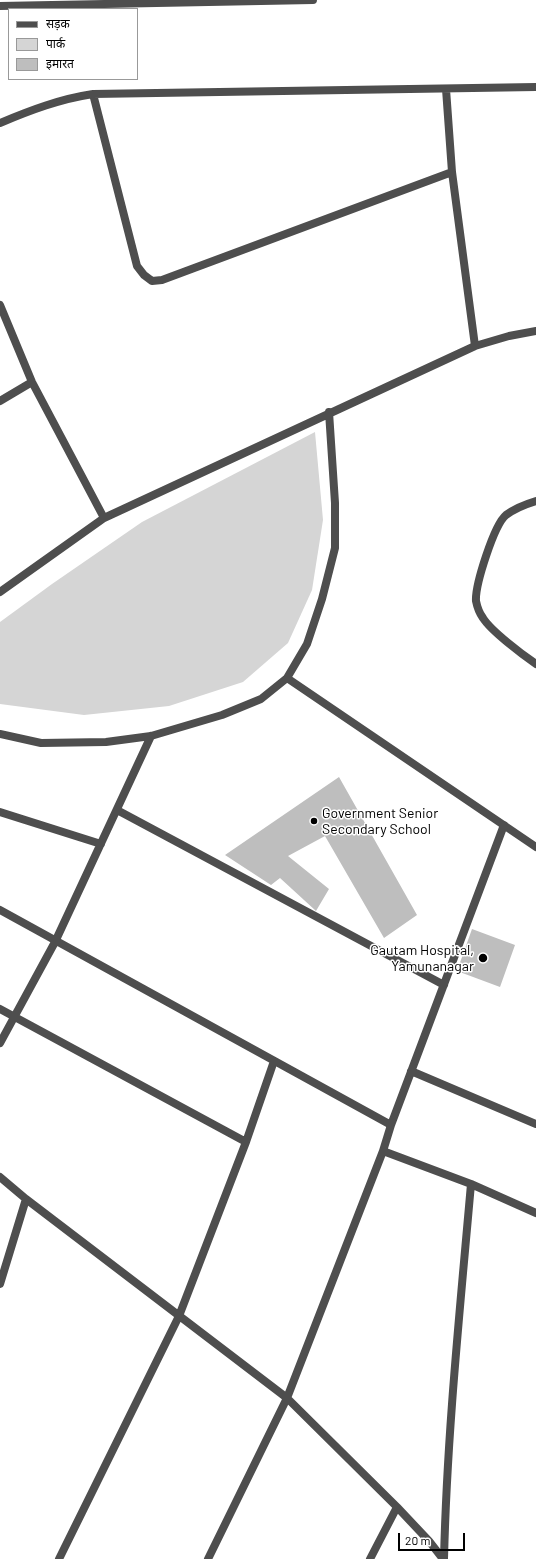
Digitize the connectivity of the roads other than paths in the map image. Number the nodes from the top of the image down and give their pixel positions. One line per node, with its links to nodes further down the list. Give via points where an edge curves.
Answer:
1 (313, 0): 2 (street)
2 (0, 6)
3 (536, 87): 4 (street)
4 (446, 89): 5 (street); 7 (street)
5 (93, 94): 6 (street, via 69,98); 7 (street, via 137,266 152,281 162,280)
6 (0, 122)
7 (452, 172): 10 (street)
8 (0, 305): 11 (street)
9 (536, 331): 10 (street)
10 (475, 346): 13 (street)
11 (32, 382): 12 (street); 15 (street)
12 (0, 401)
13 (329, 412): 15 (street); 18 (street, via 335,548 307,644)
14 (536, 501): 17 (street, via 505,516 492,536 478,584 476,601 483,618)
15 (104, 518): 16 (street)
16 (0, 592)
17 (536, 664)
18 (287, 678): 20 (street, via 261,699 222,715); 23 (street)
19 (0, 734): 20 (street, via 41,743 106,742)
20 (151, 736): 21 (street)
21 (117, 810): 24 (street); 28 (street)
22 (0, 812): 24 (street)
23 (504, 825): 25 (street); 28 (street)
24 (101, 844): 27 (street)
25 (536, 847)
26 (0, 910): 27 (street)
27 (55, 942): 30 (street); 32 (street)
28 (444, 985): 33 (street)
29 (0, 1009): 30 (street)
30 (14, 1017): 31 (street); 36 (street)
31 (0, 1043)
32 (274, 1061): 34 (street); 36 (street)
33 (411, 1071): 34 (street); 35 (street)
34 (391, 1124): 37 (street)
35 (536, 1124)
36 (246, 1142): 43 (street)
37 (383, 1151): 39 (street); 44 (street)
38 (0, 1177): 40 (street)
39 (471, 1184): 41 (street); 49 (street, via 450,1434)
40 (26, 1199): 42 (street); 43 (street)
41 (536, 1213)
42 (0, 1284)
43 (179, 1316): 44 (street); 46 (street)
44 (287, 1398): 45 (street); 47 (street)
45 (397, 1507): 48 (street); 49 (street)
46 (59, 1559)
47 (208, 1559)
48 (370, 1559)
49 (443, 1559)

